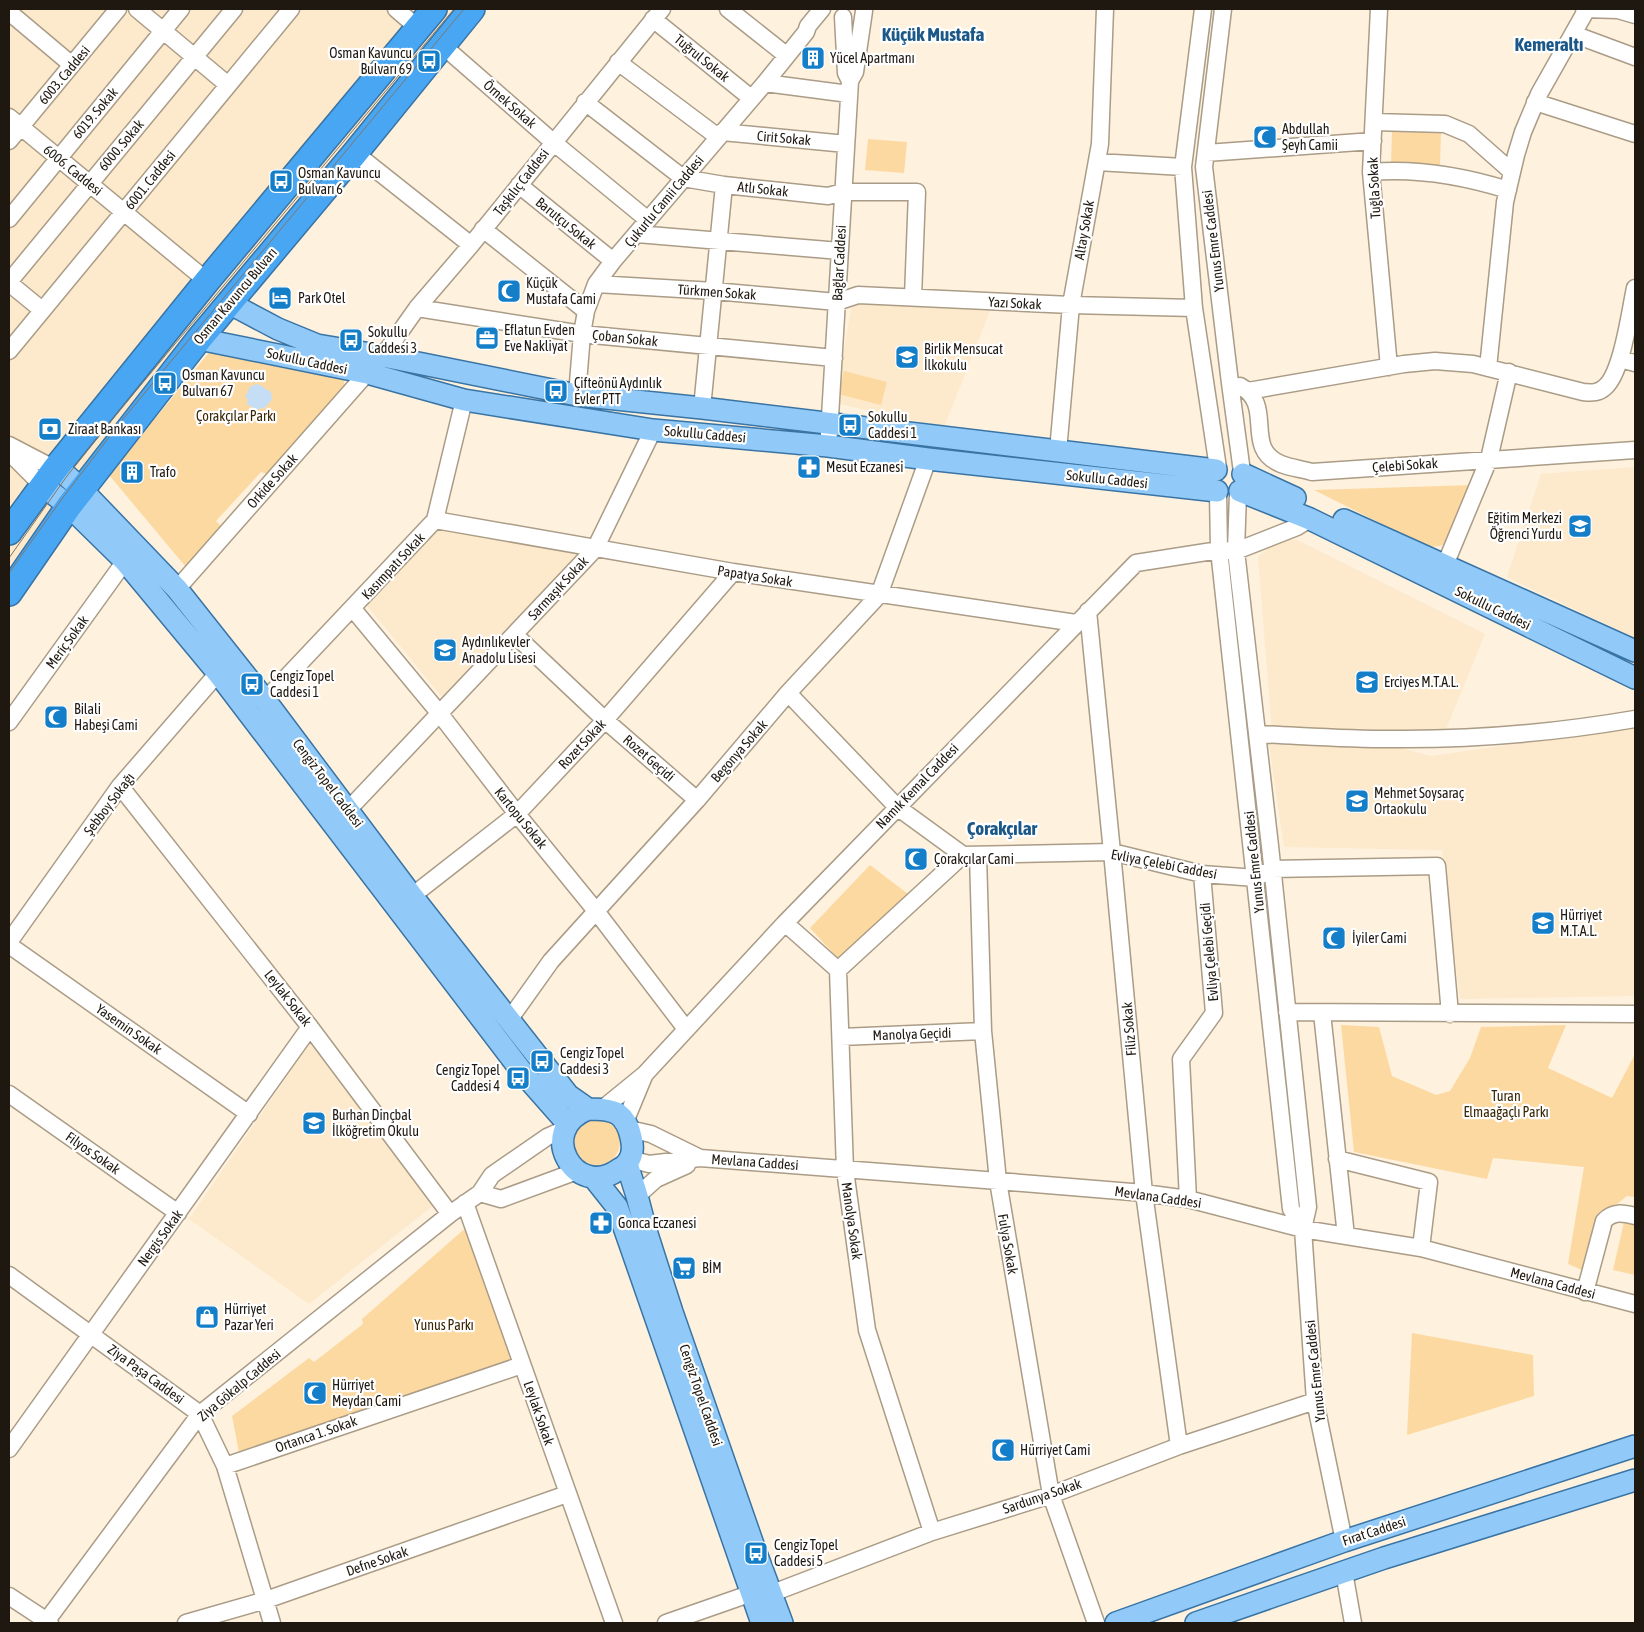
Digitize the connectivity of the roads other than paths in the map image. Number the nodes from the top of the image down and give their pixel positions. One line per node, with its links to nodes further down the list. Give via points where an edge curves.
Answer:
1 (118, 9): 28 (street, 6003. Caddesi)
2 (137, 9): 21 (street)
3 (181, 9): 21 (street, 6019. Sokak)
4 (234, 9): 25 (street, 6000. Sokak)
5 (291, 9): 30 (street, 6001. Caddesi)
6 (396, 9): 20 (street)
7 (434, 9): 20 (highway)
8 (472, 9): 23 (highway, Osman Kavuncu Bulvarı)
9 (728, 9): 24 (street)
10 (1105, 9): 46 (street, Altay Sokak, via 1100,144)
11 (1203, 9): 47 (street, Yunus Emre Caddesi)
12 (1223, 9): 44 (street, Yunus Emre Caddesi)
13 (1379, 9): 36 (street, Tuğla Sokak)
14 (1586, 9): 19 (street, via 1618,10); 22 (street)
15 (865, 10): 16 (street, via 854,17); 31 (street, Bağlar Caddesi, via 855,72)
16 (833, 11): 24 (street, Çukurlu Camii Caddesi, via 808,26); 31 (street, Bağlar Caddesi)
17 (9, 12): 28 (street)
18 (658, 14): 27 (street, Taşkılıç Caddesi); 32 (street, Tuğrul Sokak)
19 (1635, 15)
20 (418, 28): 65 (highway)
21 (163, 30): 25 (street); 45 (street, 6019. Sokak)
22 (1573, 34): 26 (street); 34 (street)
23 (442, 45): 41 (street, Örnek Sokak); 43 (highway, Osman Kavuncu Bulvarı)
24 (786, 55): 29 (street, Çukurlu Camii Caddesi)
25 (194, 56): 30 (street); 51 (street, 6000. Sokak)
26 (1635, 57)
27 (618, 62): 33 (street, Taşkılıç Caddesi); 37 (street)
28 (72, 65): 35 (street, 6003. Caddesi)
29 (765, 82): 31 (street); 32 (street, Çukurlu Camii Caddesi)
30 (228, 85): 56 (street, 6001. Caddesi)
31 (849, 87): 42 (street, Bağlar Caddesi)
32 (751, 98): 37 (street, Çukurlu Camii Caddesi)
33 (585, 102): 41 (street, Taşkılıç Caddesi); 50 (street)
34 (1535, 102): 38 (street); 49 (street)
35 (14, 122): 39 (street, 6003. Caddesi); 45 (street, 6006. Caddesi)
36 (1374, 122): 40 (street, Tuğla Sokak); 49 (street, via 1445,124 1469,134)
37 (720, 134): 42 (street, Cirit Sokak); 50 (street, Çukurlu Camii Caddesi)
38 (1635, 134)
39 (9, 141)
40 (1373, 141): 44 (street); 48 (street, Tuğla Sokak)
41 (553, 142): 52 (street, Taşkılıç Caddesi); 58 (street, Örnek Sokak)
42 (846, 144): 55 (street, Bağlar Caddesi)
43 (355, 153): 62 (street); 72 (highway, Osman Kavuncu Bulvarı)
44 (1206, 154): 89 (street, Yunus Emre Caddesi, via 1204,167)
45 (58, 158): 51 (street, 6006. Caddesi); 57 (street, 6019. Sokak)
46 (1096, 162): 47 (street); 73 (street, Altay Sokak)
47 (1183, 167): 75 (street, Yunus Emre Caddesi)
48 (1371, 172): 54 (street, via 1439,174); 85 (street, Tuğla Sokak)
49 (1512, 172): 54 (street)
50 (683, 178): 53 (street, Atlı Sokak); 58 (street, Çukurlu Camii Caddesi)
51 (89, 184): 56 (street, 6006. Caddesi); 66 (street, 6000. Sokak)
52 (519, 185): 59 (street, Taşkılıç Caddesi); 64 (street, Barutçu Sokak)
53 (724, 185): 55 (street, Atlı Sokak, via 828,196); 61 (street)
54 (1508, 190): 86 (street)
55 (843, 192): 63 (street, Bağlar Caddesi); 70 (street, Atlı Sokak, via 917,192)
56 (123, 212): 65 (street, 6006. Caddesi); 76 (street, 6001. Caddesi)
57 (9, 219)
58 (648, 220): 60 (street, Çukurlu Camii Caddesi)
59 (483, 229): 62 (street, Taşkılıç Caddesi); 77 (street)
60 (637, 234): 61 (street); 64 (street, Çukurlu Camii Caddesi)
61 (719, 240): 63 (street); 69 (street)
62 (471, 245): 74 (street, Taşkılıç Caddesi)
63 (840, 251): 71 (street, Bağlar Caddesi)
64 (614, 261): 67 (street, Çukurlu Camii Caddesi)
65 (207, 281): 104 (highway)
66 (9, 282): 76 (street)
67 (596, 284): 69 (street, Türkmen Sokak); 77 (street, Çukurlu Camii Caddesi)
68 (1635, 288): 84 (street)
69 (714, 291): 71 (street, Türkmen Sokak); 80 (street)
70 (912, 298): 71 (street, Yazı Sokak, via 858,295); 73 (street, Yazı Sokak)
71 (837, 302): 83 (street, Bağlar Caddesi)
72 (229, 303): 79 (highway, Osman Kavuncu Bulvarı); 82 (main road, Sokullu Caddesi, via 317,345)
73 (1071, 305): 75 (street, Yazı Sokak); 100 (street, Altay Sokak)
74 (417, 308): 78 (street, Çoban Sokak); 82 (street, Taşkılıç Caddesi)
75 (1194, 308): 103 (street, Yunus Emre Caddesi)
76 (42, 310): 81 (street, 6001. Caddesi)
77 (586, 312): 78 (street, Çukurlu Camii Caddesi)
78 (582, 334): 80 (street, Çoban Sokak); 91 (street, Çukurlu Camii Caddesi)
79 (199, 339): 88 (main road, Sokullu Caddesi); 106 (highway, Osman Kavuncu Bulvarı)
80 (708, 346): 83 (street, Çoban Sokak); 93 (street)
81 (9, 351)
82 (383, 356): 91 (main road, Sokullu Caddesi)
83 (834, 358): 94 (street, Bağlar Caddesi)
84 (1628, 361): 87 (street, via 1609,383 1590,393)
85 (1389, 367): 86 (street, via 1435,361); 90 (street)
86 (1488, 368): 87 (street)
87 (1509, 372): 102 (street)
88 (367, 373): 92 (main road, Sokullu Caddesi); 118 (street, Orkide Sokak)
89 (1230, 384): 90 (street); 105 (street, Yunus Emre Caddesi)
90 (1248, 391): 102 (street, Çelebi Sokak, via 1258,408 1261,445 1281,464 1312,472)
91 (577, 395): 93 (main road, Sokullu Caddesi)
92 (464, 400): 95 (main road, Sokullu Caddesi); 108 (street, Kasımpatı Sokak)
93 (702, 408): 94 (main road, Sokullu Caddesi)
94 (830, 424): 97 (street, Bağlar Caddesi); 100 (main road, Sokullu Caddesi)
95 (652, 430): 97 (main road, Sokullu Caddesi); 111 (street, Sarmaşık Sokak)
96 (9, 444): 104 (street)
97 (828, 446): 101 (main road, Sokullu Caddesi)
98 (1635, 450): 102 (street, Çelebi Sokak)
99 (9, 452): 104 (street)
100 (1058, 452): 103 (main road, Sokullu Caddesi)
101 (928, 459): 105 (main road, Sokullu Caddesi); 120 (street, Begonya Sokak)
102 (1489, 459): 115 (street)
103 (1217, 469): 105 (main road, via 1212,482)
104 (49, 477): 106 (main road, Cengiz Topel Caddesi, via 67,476); 109 (highway)
105 (1233, 486): 107 (main road, Sokullu Caddesi); 112 (street, Yunus Emre Caddesi); 113 (street, Yunus Emre Caddesi); 115 (main road, Sokullu Caddesi)
106 (76, 498): 114 (main road, Cengiz Topel Caddesi); 118 (main road, Cengiz Topel Caddesi); 119 (highway, Osman Kavuncu Bulvarı)
107 (1310, 518): 110 (street); 127 (main road, Sokullu Caddesi)
108 (435, 520): 111 (street, Papatya Sokak); 121 (street, Kasımpatı Sokak)
109 (9, 532)
110 (1271, 537): 113 (street); 117 (street, via 1253,556)
111 (595, 549): 116 (street, Papatya Sokak); 124 (street, Sarmaşık Sokak)
112 (1219, 550): 113 (street, Namık Kemal Caddesi); 122 (street, Namık Kemal Caddesi, via 1136,563); 144 (street, Yunus Emre Caddesi)
113 (1236, 551): 117 (street, Yunus Emre Caddesi)
114 (125, 561): 126 (main road, Cengiz Topel Caddesi); 133 (street, Meriç Sokak)
115 (1445, 565): 125 (main road, Sokullu Caddesi)
116 (732, 572): 120 (street, Papatya Sokak); 132 (street, Rozet Sokak)
117 (1239, 579): 134 (street, Yunus Emre Caddesi)
118 (176, 589): 129 (main road, Cengiz Topel Caddesi)
119 (9, 593)
120 (879, 595): 123 (street, Papatya Sokak); 128 (street, Begonya Sokak)
121 (353, 609): 129 (street, Kasımpatı Sokak); 130 (street, Kartopu Sokak)
122 (1088, 611): 123 (street, Namık Kemal Caddesi); 140 (street, Filiz Sokak)
123 (1076, 623): 137 (street, Namık Kemal Caddesi)
124 (515, 635): 130 (street, Sarmaşık Sokak); 132 (street, Rozet Geçidi)
125 (1635, 651)
126 (218, 673): 135 (street, Şebboy Sokağı); 163 (main road, Cengiz Topel Caddesi)
127 (1635, 678)
128 (788, 693): 136 (street, Begonya Sokak); 137 (street)
129 (265, 700): 138 (main road, Cengiz Topel Caddesi)
130 (440, 714): 138 (street, Sarmaşık Sokak); 139 (street, Kartopu Sokak)
131 (1635, 719): 134 (street, via 1556,731 1469,738 1402,740)
132 (605, 720): 136 (street, Rozet Geçidi); 139 (street, Rozet Sokak)
133 (9, 722)
134 (1257, 734): 142 (street, Yunus Emre Caddesi)
135 (120, 786): 148 (street, Şebboy Sokağı); 155 (street, Leylak Sokak)
136 (697, 800): 146 (street, Begonya Sokak)
137 (897, 807): 141 (street); 147 (street, Namık Kemal Caddesi)
138 (348, 810): 145 (main road, Cengiz Topel Caddesi)
139 (517, 814): 145 (street, Rozet Sokak); 146 (street, Kartopu Sokak)
140 (1112, 852): 141 (street, Evliya Çelebi Caddesi); 143 (street, Evliya Çelebi Caddesi); 172 (street, Filiz Sokak)
141 (970, 855): 149 (street); 157 (street, Fulya Sokak)
142 (1271, 869): 144 (street); 150 (street, Yunus Emre Caddesi); 152 (street, via 1437,866)
143 (1202, 874): 144 (street, Evliya Çelebi Caddesi); 174 (street, Evliya Çelebi Geçidi, via 1214,1013 1181,1059)
144 (1256, 878): 179 (street, Yunus Emre Caddesi, via 1291,1209)
145 (412, 896): 154 (main road, Cengiz Topel Caddesi)
146 (596, 911): 154 (street, Begonya Sokak, via 551,961); 156 (street, Kartopu Sokak)
147 (785, 923): 149 (street); 156 (street, Namık Kemal Caddesi)
148 (9, 944): 162 (street, Yasemin Sokak)
149 (838, 970): 158 (street, Manolya Sokak)
150 (1287, 1012): 151 (street); 179 (street, Yunus Emre Caddesi, via 1308,1206)
151 (1322, 1013): 152 (street); 166 (street)
152 (1450, 1014): 153 (street)
153 (1635, 1014)
154 (509, 1020): 161 (main road, Cengiz Topel Caddesi, via 568,1096)
155 (310, 1027): 162 (street, Nergis Sokak); 177 (street, Leylak Sokak)
156 (686, 1029): 159 (street, Namık Kemal Caddesi)
157 (983, 1031): 158 (street, Manolya Geçidi); 170 (street, Fulya Sokak)
158 (841, 1037): 168 (street, Manolya Sokak)
159 (645, 1074): 161 (street, Namık Kemal Caddesi); 164 (street, Namık Kemal Caddesi)
160 (9, 1094): 176 (street, Filyos Sokak)
161 (595, 1109): 163 (main road, via 574,1116); 164 (main road, via 618,1114)
162 (249, 1114): 176 (street, Nergis Sokak)
163 (566, 1126): 169 (main road, via 562,1144 564,1152 571,1165); 171 (street, Ziya Gökalp Caddesi, via 492,1175)
164 (627, 1126): 165 (street, Mevlana Caddesi); 167 (main road, via 632,1141)
165 (700, 1158): 167 (street, Mevlana Caddesi, via 649,1164); 168 (street, Mevlana Caddesi); 173 (street, Mevlana Caddesi, via 656,1180)
166 (1338, 1159): 180 (street); 181 (street, via 1429,1182)
167 (628, 1162): 169 (main road, via 614,1173); 173 (main road, Cengiz Topel Caddesi)
168 (845, 1170): 170 (street, Mevlana Caddesi); 196 (street, Manolya Sokak, via 867,1330)
169 (585, 1174): 171 (street, via 501,1199); 199 (main road, Cengiz Topel Caddesi, via 617,1207)
170 (998, 1181): 172 (street, Mevlana Caddesi); 195 (street, Fulya Sokak)
171 (480, 1193): 175 (street, Ziya Gökalp Caddesi)
172 (1144, 1193): 174 (street, Mevlana Caddesi); 189 (street, Filiz Sokak)
173 (638, 1196): 199 (main road, Cengiz Topel Caddesi, via 647,1234)
174 (1188, 1198): 179 (street, Mevlana Caddesi)
175 (465, 1203): 177 (street, Ziya Gökalp Caddesi); 186 (street, Leylak Sokak)
176 (178, 1213): 185 (street, Nergis Sokak)
177 (450, 1214): 188 (street, Ziya Gökalp Caddesi)
178 (1635, 1216): 183 (street, via 1619,1213 1604,1221)
179 (1303, 1229): 180 (street, Mevlana Caddesi); 187 (street, Yunus Emre Caddesi)
180 (1346, 1236): 181 (street, Mevlana Caddesi)
181 (1421, 1248): 183 (street, Mevlana Caddesi)
182 (9, 1275): 185 (street, Ziya Paşa Caddesi)
183 (1585, 1292): 184 (street, Mevlana Caddesi)
184 (1635, 1304)
185 (91, 1333): 188 (street, Ziya Paşa Caddesi); 191 (street, Nergis Sokak)
186 (522, 1365): 192 (street, Ortanca 1. Sokak); 194 (street, Leylak Sokak)
187 (1315, 1401): 189 (street, Sardunya Sokak); 197 (street, Yunus Emre Caddesi)
188 (200, 1414): 192 (street, Ziya Paşa Caddesi); 202 (street, Ziya Gökalp Caddesi)
189 (1180, 1446): 195 (street, Sardunya Sokak)
190 (1635, 1446): 197 (main road, Fırat Caddesi)
191 (9, 1449)
192 (225, 1466): 201 (street, Ziya Paşa Caddesi)
193 (1633, 1482): 198 (main road)
194 (567, 1494): 201 (street, Defne Sokak); 205 (street, Leylak Sokak)
195 (1051, 1495): 196 (street, Sardunya Sokak); 209 (street, Fulya Sokak)
196 (932, 1532): 199 (street, Sardunya Sokak)
197 (1344, 1541): 210 (main road, Fırat Caddesi)
198 (1344, 1572): 211 (main road); 212 (street)
199 (761, 1593): 206 (street, Sardunya Sokak); 207 (main road, Cengiz Topel Caddesi); 208 (main road, Cengiz Topel Caddesi)
200 (9, 1596): 202 (street)
201 (266, 1600): 203 (street, Defne Sokak); 204 (street, Ziya Paşa Caddesi)
202 (47, 1623)
203 (186, 1623)
204 (272, 1623)
205 (614, 1623)
206 (666, 1623)
207 (762, 1623)
208 (782, 1623)
209 (1096, 1623)
210 (1116, 1623)
211 (1196, 1623)
212 (1353, 1623)

